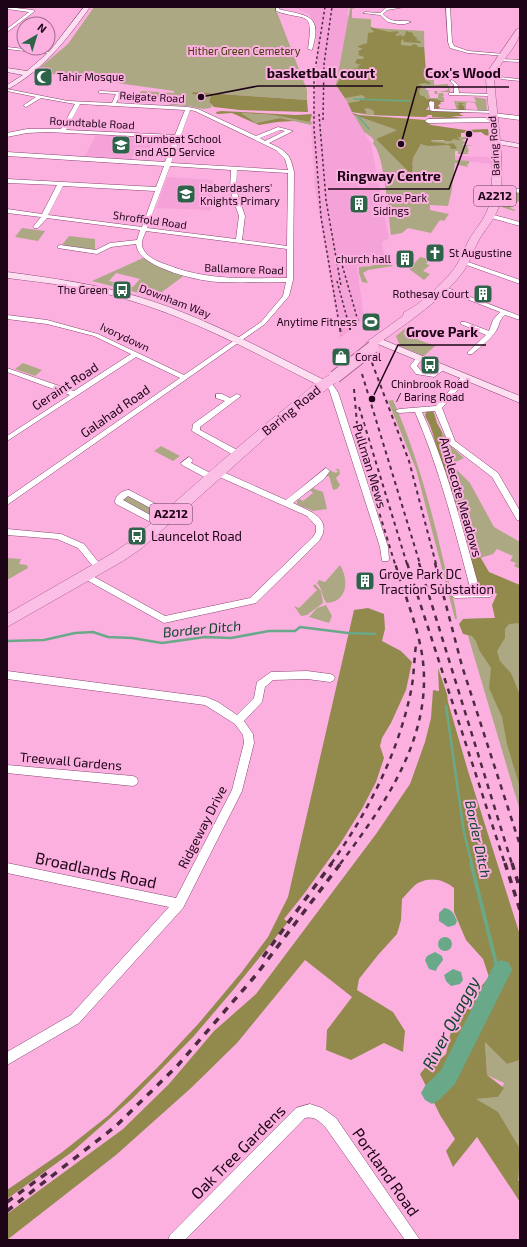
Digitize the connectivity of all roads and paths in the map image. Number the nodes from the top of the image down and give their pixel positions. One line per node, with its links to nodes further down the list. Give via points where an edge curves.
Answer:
1 (87, 7): 11 (street)
2 (278, 7): 12 (street, via 277,10 281,12 300,14 310,20 313,28)
3 (403, 7): 7 (street, via 386,9)
4 (448, 7): 14 (street, via 452,46 468,52)
5 (7, 8): 9 (street, via 33,11)
6 (365, 13): 7 (street)
7 (381, 14): 8 (street, via 384,19)
8 (407, 23)
9 (7, 31)
10 (519, 36): 14 (main road)
11 (56, 47)
12 (310, 49)
13 (48, 56): 18 (street)
14 (502, 57): 15 (street); 19 (main road)
15 (520, 61)
16 (7, 71): 18 (street)
17 (426, 71): 19 (street)
18 (27, 74): 22 (street)
19 (491, 75): 20 (street); 26 (main road, Baring Road / A2212)
20 (520, 80)
21 (452, 81): 26 (street, via 456,85 454,94)
22 (7, 88): 27 (street, Reigate Road)
23 (124, 90): 25 (street)
24 (100, 92): 25 (street)
25 (119, 94): 30 (street)
26 (490, 95): 33 (main road, Baring Road / A2212)
27 (40, 97): 29 (street, Reigate Road); 31 (street)
28 (432, 102): 33 (street, via 433,110)
29 (78, 103): 30 (street, Reigate Road); 36 (street)
30 (113, 105): 32 (street, Reigate Road)
31 (26, 106)
32 (188, 108): 38 (street); 39 (street, Reigate Road)
33 (492, 117): 34 (street); 35 (street); 40 (main road, Baring Road / A2212)
34 (520, 118)
35 (428, 121)
36 (63, 131): 37 (street, Roundtable Road, via 27,131); 38 (street, Roundtable Road)
37 (7, 135)
38 (177, 137): 44 (street)
39 (256, 138): 41 (street, Reigate Road); 41 (street, via 280,128 290,131)
40 (495, 141): 42 (street); 49 (main road, Baring Road / A2212)
41 (266, 142): 46 (street, Reigate Road, via 288,158)
42 (520, 146)
43 (7, 154): 44 (street)
44 (168, 164): 45 (street); 50 (street)
45 (234, 169): 46 (street); 59 (street, via 233,190 242,216)
46 (291, 172): 61 (street, Reigate Road)
47 (7, 182): 48 (street)
48 (61, 184): 50 (street); 53 (street)
49 (496, 188): 51 (street); 54 (main road, Baring Road / A2212, via 494,207)
50 (157, 189): 57 (street)
51 (520, 191)
52 (7, 211): 53 (street, Shroffold Road)
53 (44, 216): 56 (street); 57 (street, Shroffold Road)
54 (490, 216): 55 (street); 62 (main road, Baring Road / A2212, via 472,242)
55 (520, 224)
56 (36, 227)
57 (144, 230): 58 (street); 59 (street, Shroffold Road)
58 (139, 242): 60 (street, via 110,245 96,252); 64 (street, Ballamore Road, via 140,250 151,260 200,277 217,280)
59 (239, 242): 61 (street, Shroffold Road)
60 (60, 247)
61 (290, 248): 64 (street, Reigate Road)
62 (463, 262): 65 (street, via 497,277); 66 (main road, Baring Road / A2212)
63 (7, 276): 72 (street, Downham Way, via 77,285 134,298 178,313)
64 (290, 280): 72 (street, Reigate Road, via 286,296 263,323)
65 (520, 282)
66 (443, 288): 67 (street); 73 (main road, Baring Road / A2212, via 394,329 388,330)
67 (504, 312): 69 (street); 71 (street, via 496,320)
68 (7, 317): 75 (street, Ivorydown, via 47,322 96,335)
69 (520, 318)
70 (463, 323): 71 (street)
71 (490, 334): 74 (street)
72 (237, 340): 78 (street, Galahad Road); 79 (street, Downham Way)
73 (377, 342): 77 (street); 79 (main road, Baring Road / A2212, bridge)
74 (470, 353)
75 (136, 354): 78 (street, Ivorydown); 80 (street, Geraint Road)
76 (7, 370): 80 (street)
77 (465, 377): 83 (street); 85 (street)
78 (183, 378): 93 (street, Galahad Road)
79 (328, 382): 89 (main road, Baring Road / A2212, via 301,401); 99 (street, Pullman Mews, via 340,410 384,547)
80 (75, 394): 88 (street, Geraint Road)
81 (218, 396): 84 (street)
82 (237, 396): 84 (street)
83 (520, 400)
84 (230, 401): 89 (street, via 196,426 194,431)
85 (438, 408): 86 (street); 95 (street, via 452,442 495,475)
86 (418, 410): 87 (street); 102 (street, Amblecote Meadows, via 430,438)
87 (399, 412)
88 (7, 439)
89 (238, 454): 92 (main road, Baring Road / A2212)
90 (185, 463): 92 (street)
91 (326, 470): 94 (street, via 321,477)
92 (216, 475): 94 (street); 97 (main road, Baring Road / A2212)
93 (7, 502)
94 (288, 503): 101 (street, via 316,518 321,533 259,596 247,603 164,620)
95 (516, 507): 96 (street)
96 (520, 518)
97 (165, 519): 97 (street, via 119,502 119,499 129,493); 100 (main road, Baring Road / A2212, via 129,550)
98 (7, 532): 100 (street, via 58,536 81,546)
99 (385, 559)
100 (99, 568): 101 (main road, A2212)
101 (86, 576): 105 (main road, A2212)
102 (476, 594): 103 (street); 104 (street)
103 (490, 594)
104 (455, 595)
105 (7, 621)
106 (7, 674): 108 (street, Ridgeway Drive, via 206,702 215,705)
107 (330, 678): 108 (street, via 307,675 271,676 260,685 259,699)
108 (238, 721): 112 (street, Ridgeway Drive, via 248,734 249,743 237,791)
109 (7, 769): 110 (street, Treewall Gardens)
110 (133, 781)
111 (7, 868): 112 (street, Broadlands Road)
112 (179, 904): 113 (street, Ridgeway Drive, via 75,1019)
113 (7, 1059)
114 (331, 1123): 115 (street, Oak Tree Gardens, via 317,1110 301,1113); 116 (street, Portland Road)
115 (175, 1240)
116 (413, 1240)

